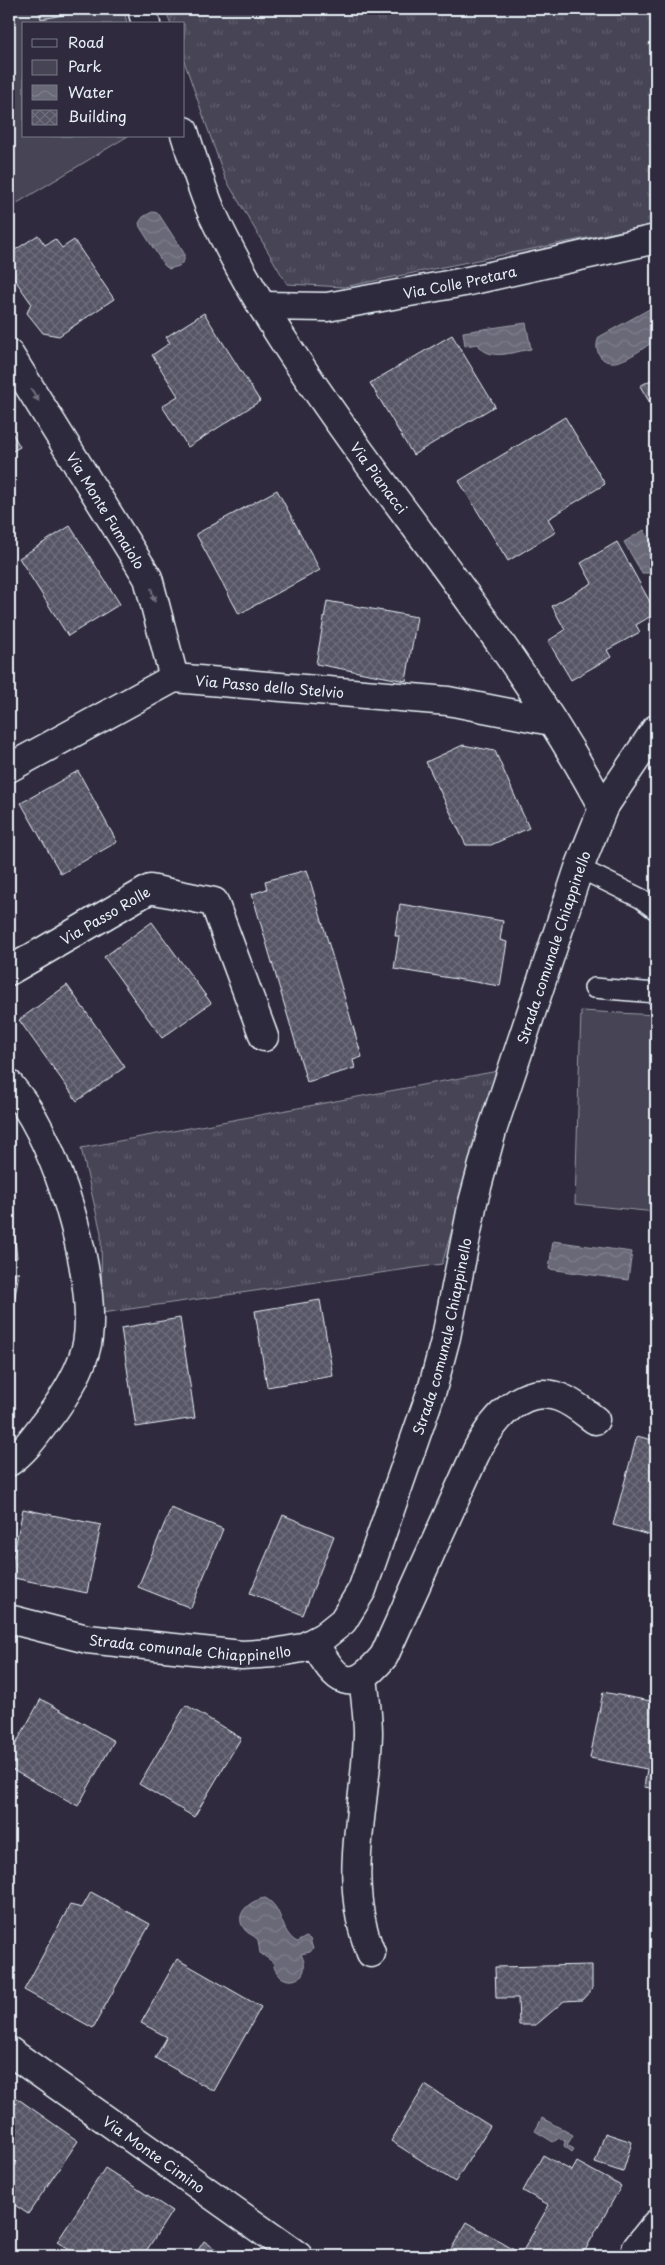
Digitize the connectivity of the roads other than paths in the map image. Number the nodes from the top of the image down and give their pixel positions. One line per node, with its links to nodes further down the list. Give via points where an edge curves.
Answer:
1 (142, 9): 2 (street)
2 (145, 22)
3 (185, 134): 5 (street, Via Pianacci, via 213,214)
4 (656, 239): 5 (street, Via Colle Pretara, via 464,282 327,307)
5 (262, 306): 8 (street, Via Pianacci, via 321,398 488,628)
6 (9, 354): 7 (street, Via Monte Fumaiolo, one-way to 7, via 148,578)
7 (174, 678): 8 (street, Via Passo dello Stelvio, via 448,701); 10 (street)
8 (551, 721): 11 (street, Via Pianacci)
9 (656, 729): 11 (street, Strada comunale Chiappinello)
10 (9, 768)
11 (602, 808): 12 (street, Strada comunale Chiappinello)
12 (579, 868): 13 (lane, via 642,899); 22 (street, Strada comunale Chiappinello, via 492,1130 473,1202 446,1337 422,1423 362,1590 343,1621)
13 (656, 910)
14 (9, 971): 17 (street, Via Passo Rolle, via 150,890 214,902)
15 (594, 988): 16 (lane)
16 (656, 993)
17 (264, 1037)
18 (9, 1084): 20 (street, via 27,1108 44,1140 62,1184 84,1270 88,1315 87,1344 76,1376 22,1453)
19 (595, 1420): 23 (street, via 567,1401 550,1395 523,1399 500,1416 478,1448 394,1638 384,1656)
20 (9, 1462)
21 (9, 1619): 22 (street, Strada comunale Chiappinello, via 86,1639 225,1654 274,1653)
22 (314, 1643): 23 (street, via 336,1676 344,1680)
23 (363, 1677): 24 (street, via 368,1733 355,1877 359,1919)
24 (371, 1953)
25 (9, 2051): 28 (street, Via Monte Cimino)
26 (656, 2224): 27 (street)
27 (636, 2249)
28 (298, 2256)

